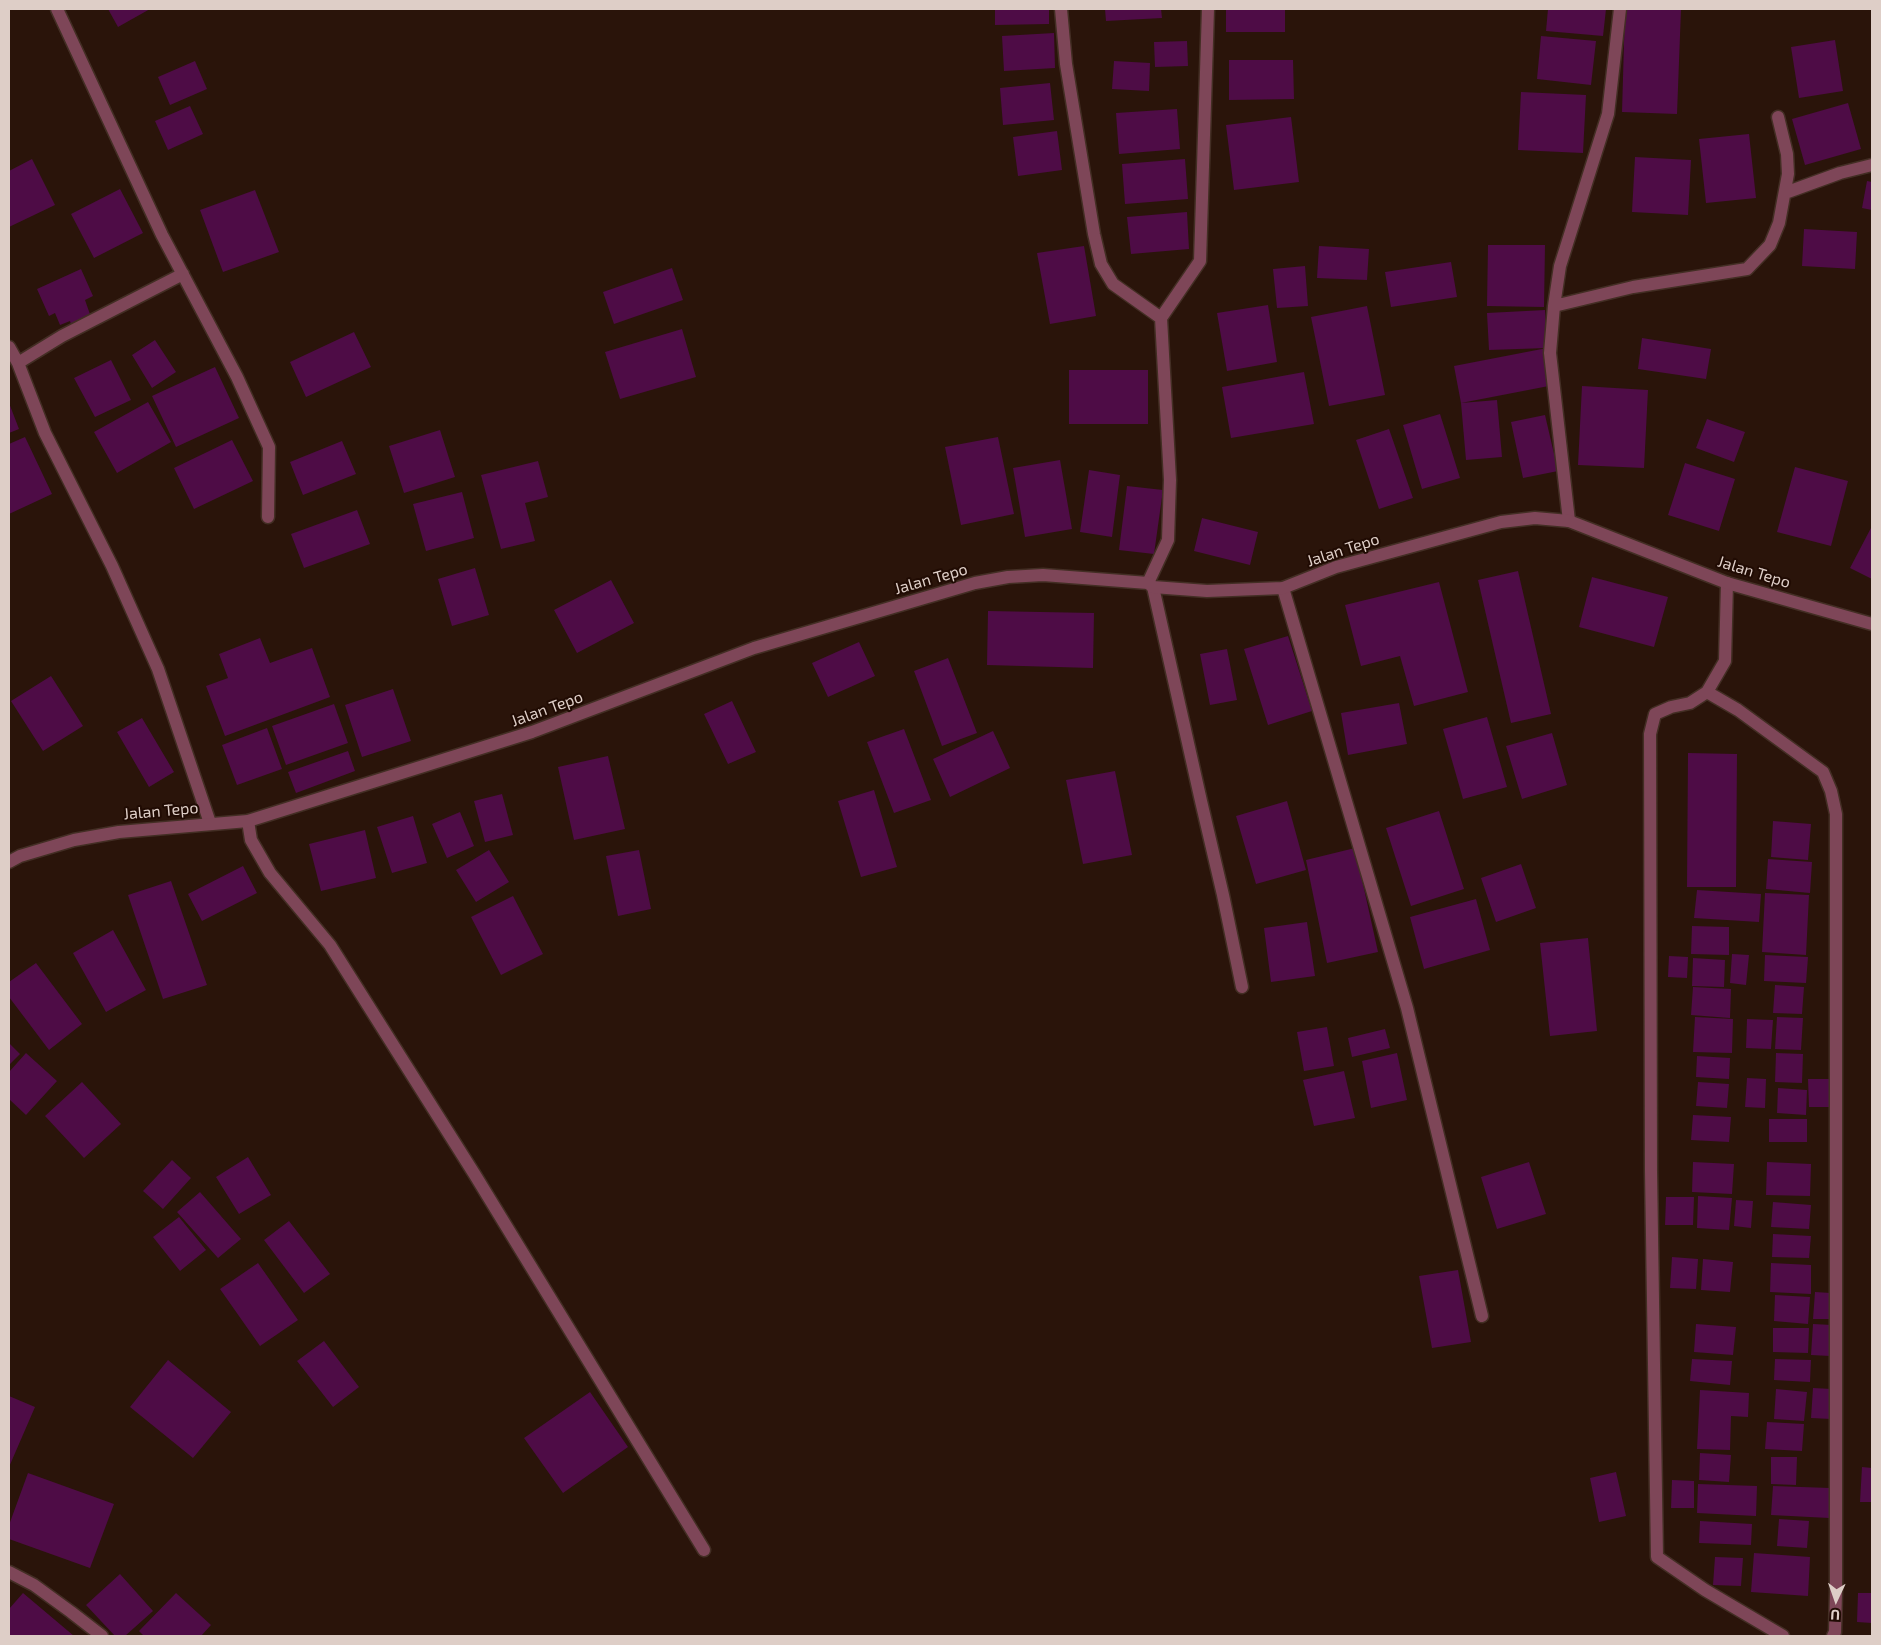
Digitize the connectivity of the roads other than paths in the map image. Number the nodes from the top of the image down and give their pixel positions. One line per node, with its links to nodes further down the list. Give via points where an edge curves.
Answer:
1 (57, 9): 8 (street)
2 (1061, 9): 10 (street, via 1066,64 1101,264 1112,284)
3 (1208, 9): 10 (street, via 1200,261)
4 (1620, 9): 9 (street, via 1608,114 1560,266)
5 (1778, 117): 7 (street, via 1787,154)
6 (1872, 165): 7 (street)
7 (1785, 193): 9 (street, via 1779,223 1770,245 1747,269 1633,287)
8 (183, 274): 12 (street, via 62,336); 13 (street, via 237,377 269,447)
9 (1554, 306): 14 (street, via 1550,354)
10 (1162, 318): 16 (street, via 1170,480 1168,540)
11 (9, 347): 12 (street)
12 (18, 364): 21 (street, via 45,433 112,566 158,669)
13 (268, 517)
14 (1569, 521): 15 (street, Jalan Tepo); 17 (street, Jalan Tepo, via 1535,518 1501,522 1336,567)
15 (1727, 583): 18 (street, Jalan Tepo); 19 (street, via 1725,660)
16 (1151, 585): 17 (street, Jalan Tepo, via 1207,591); 20 (street, Jalan Tepo, via 1043,575 975,583 754,648 532,732); 23 (street)
17 (1282, 588): 24 (street, via 1407,1008)
18 (1872, 624)
19 (1707, 692): 28 (street, via 1690,703 1655,714 1650,734 1651,1170 1657,1557); 29 (street, via 1738,710 1822,772 1831,791 1836,814 1836,1582)
20 (248, 821): 21 (street, Jalan Tepo); 25 (street, via 251,840 270,873 330,945)
21 (210, 823): 22 (street, Jalan Tepo, via 74,840)
22 (9, 862)
23 (1242, 987)
24 (1482, 1316)
25 (704, 1550)
26 (9, 1572): 27 (street, via 64,1606)
27 (102, 1636)
28 (1783, 1636)
29 (1833, 1636)

